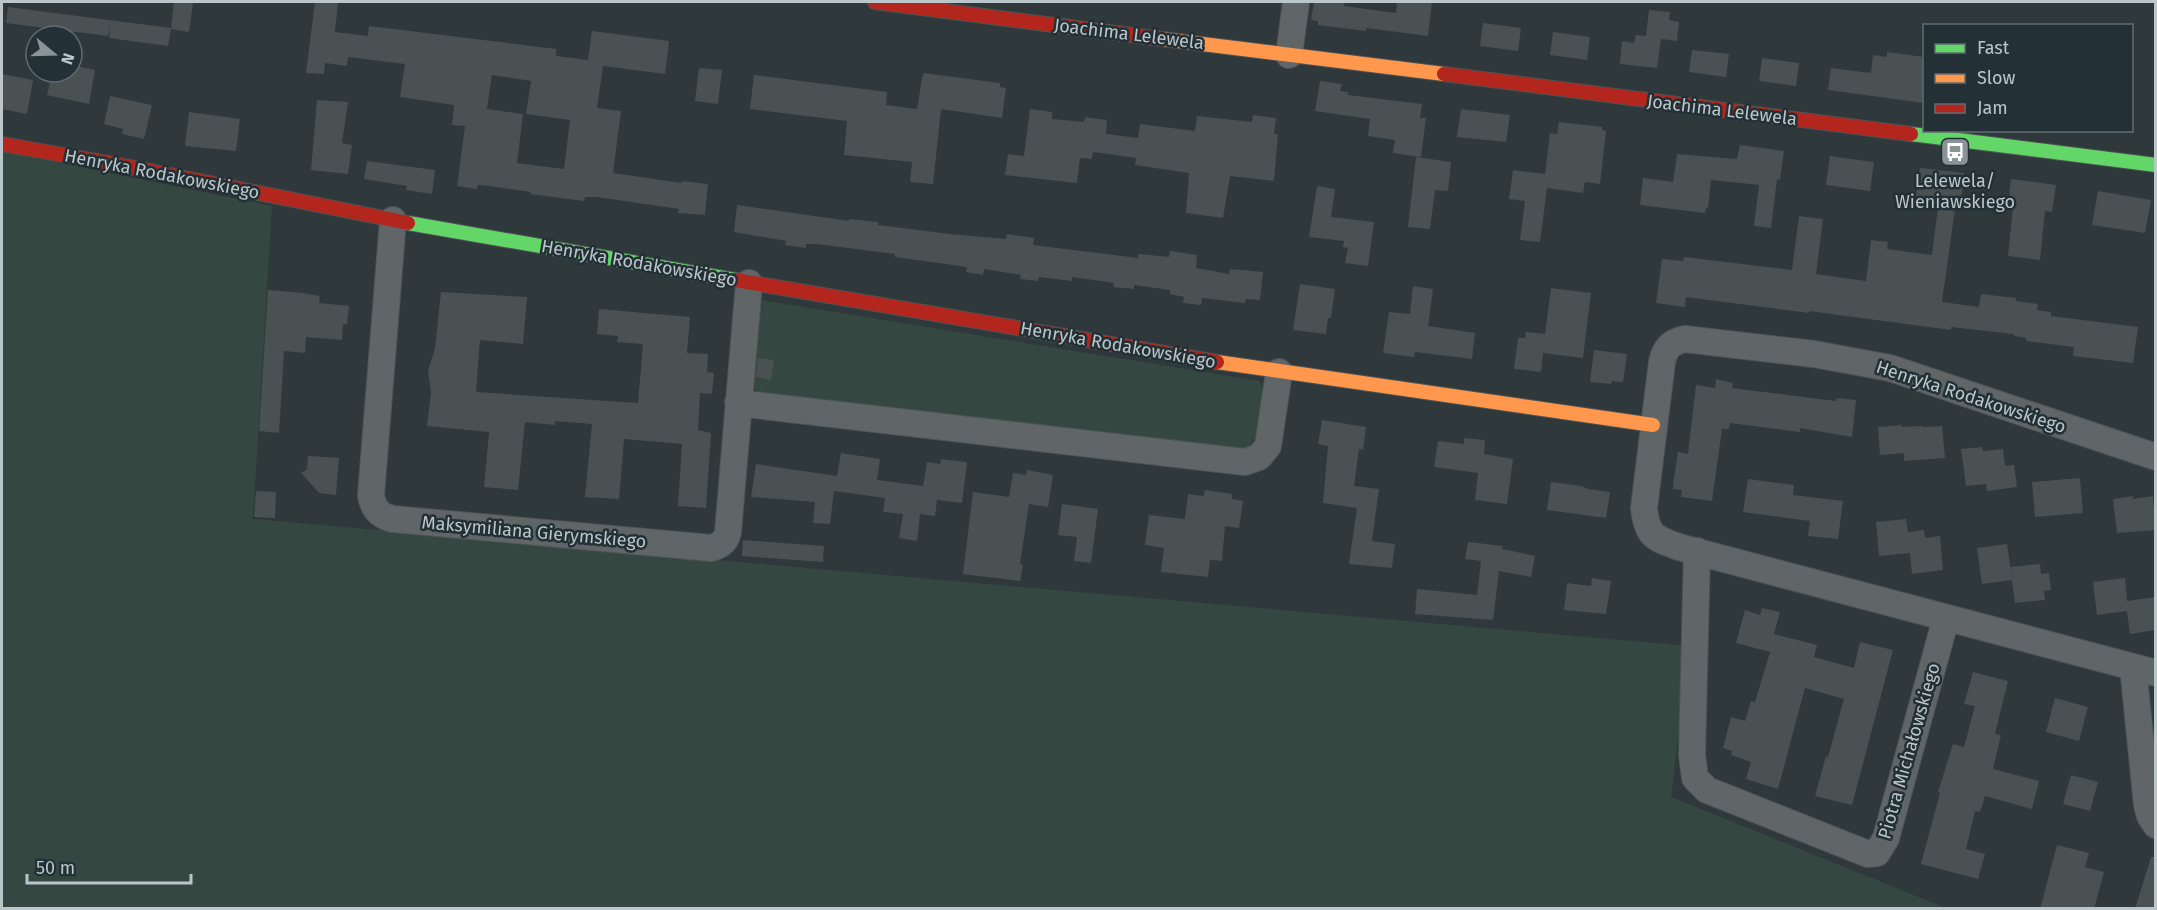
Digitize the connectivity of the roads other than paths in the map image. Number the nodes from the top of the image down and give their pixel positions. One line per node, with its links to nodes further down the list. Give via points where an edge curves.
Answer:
1 (875, 2): 3 (street, Joachima Lelewela)
2 (1296, 2): 4 (street)
3 (970, 8): 4 (street, Joachima Lelewela)
4 (1289, 55): 6 (street, Joachima Lelewela)
5 (2, 144): 7 (street, Henryka Rodakowskiego)
6 (2156, 165)
7 (393, 220): 8 (street, Henryka Rodakowskiego); 10 (street, Maksymiliana Gierymskiego, via 371,495 382,515 714,548 725,541 728,532)
8 (749, 283): 9 (street, Henryka Rodakowskiego); 10 (street, Maksymiliana Gierymskiego)
9 (1279, 372): 10 (street, via 1268,446 1259,457 1245,462); 11 (street, Henryka Rodakowskiego)
10 (738, 403)
11 (1653, 425): 12 (street, Henryka Rodakowskiego, via 1664,354 1672,343 1685,339 1814,354 1890,368); 13 (street, via 1644,508 1646,526 1664,542)
12 (2156, 457)
13 (1697, 551): 14 (street); 14 (street, Piotra Michałowskiego, via 1692,755 1695,778 1707,790 1868,854 1877,853 1886,838)
14 (1946, 618): 15 (street)
15 (2144, 670): 16 (street, via 2147,805)
16 (2156, 825)

